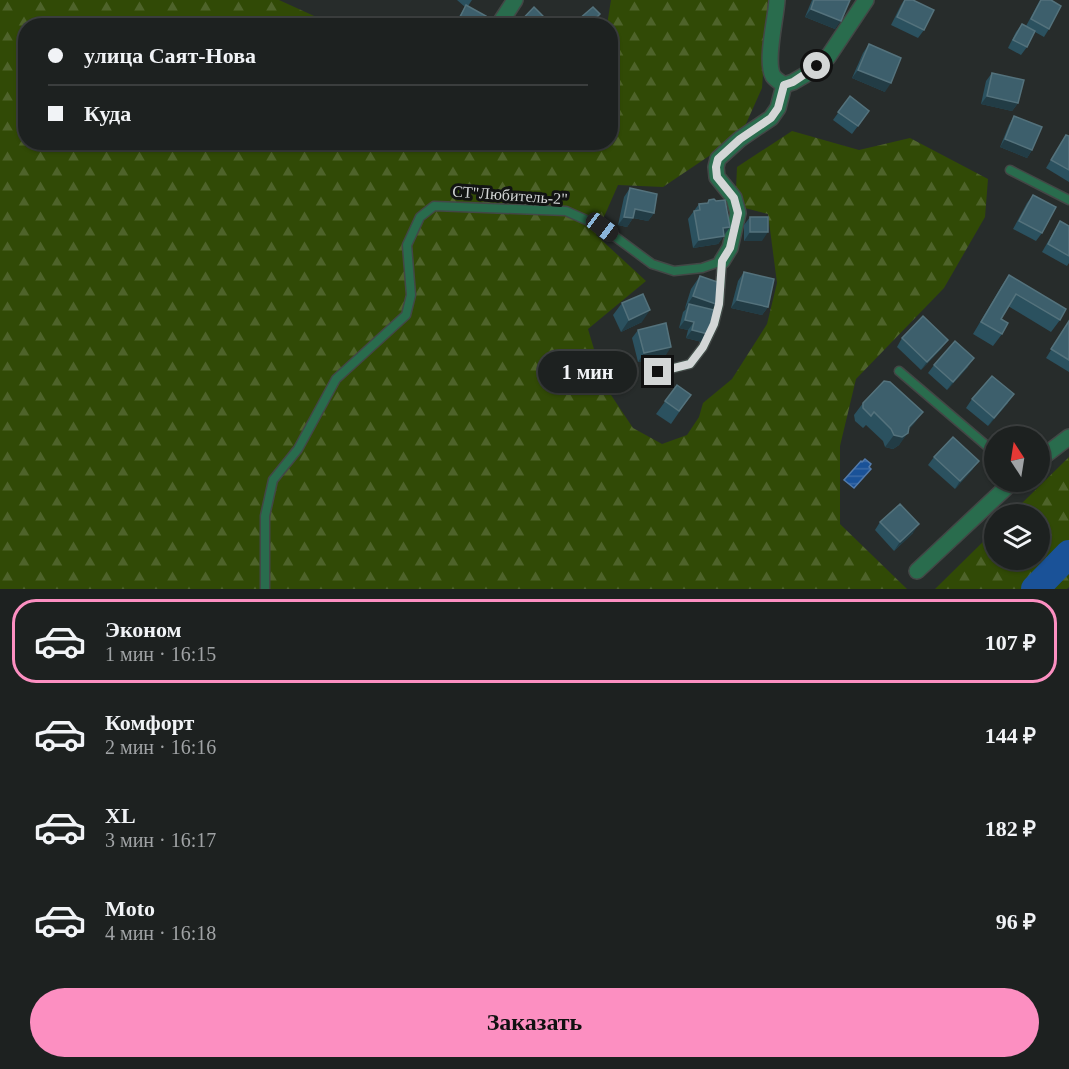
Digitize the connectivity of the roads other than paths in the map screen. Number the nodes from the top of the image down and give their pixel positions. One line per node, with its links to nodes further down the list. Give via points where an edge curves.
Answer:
1 (515, 0): 4 (street)
2 (777, 0): 5 (street, via 771,63 772,74)
3 (866, 0): 5 (street, via 828,57)
4 (503, 18)
5 (784, 85): 8 (street, via 771,118 718,159 717,177 734,198 738,213 730,248)
6 (1010, 170): 7 (lane)
7 (1069, 200)
8 (722, 261): 10 (lane, via 719,304 703,347 690,364); 16 (lane, СТ"Любитель-2", via 674,271 652,264 602,227 566,211 434,206 420,217 407,245 411,295 406,315 336,379 298,449 273,480 265,516)
9 (899, 370): 12 (lane)
10 (658, 372)
11 (1069, 437): 13 (street)
12 (984, 443)
13 (1050, 451)
14 (1001, 492): 15 (street)
15 (917, 571)
16 (265, 589)

